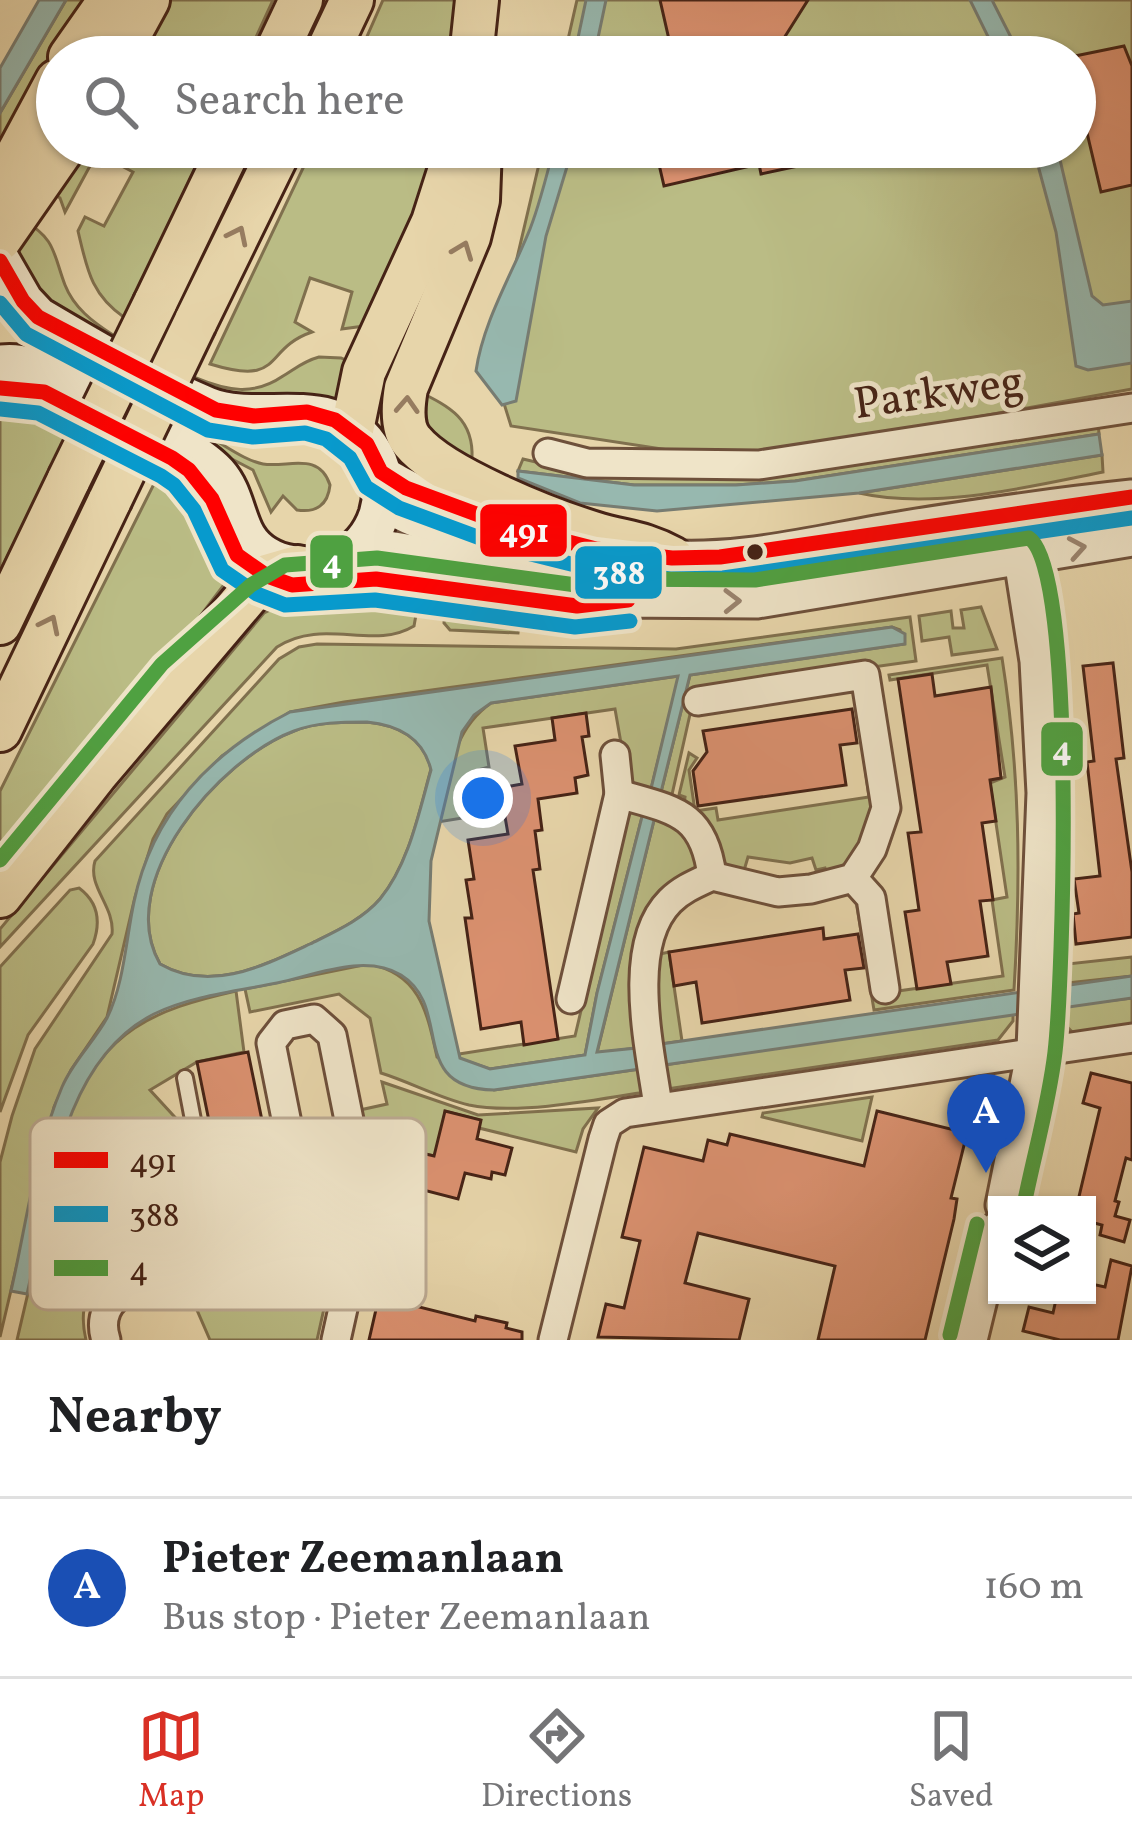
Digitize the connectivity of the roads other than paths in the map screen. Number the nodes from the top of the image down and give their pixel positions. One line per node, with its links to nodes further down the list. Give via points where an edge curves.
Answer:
1 (110, 0): 6 (main road)
2 (148, 0): 7 (main road)
3 (302, 0): 8 (main road)
4 (352, 0): 9 (main road)
5 (476, 0): 10 (main road)
6 (85, 36)
7 (128, 36)
8 (284, 36)
9 (335, 36)
10 (473, 36)
11 (36, 120): 17 (main road)
12 (49, 168): 18 (main road)
13 (220, 168): 37 (main road, bridge)
14 (271, 168): 39 (main road, one-way to 14, bridge)
15 (450, 168): 25 (main road, via 364,372)
16 (480, 168): 33 (main road, one-way to 16, via 518,505 435,462 409,438 406,388 470,237)
17 (0, 187)
18 (0, 239)
19 (0, 261): 21 (main road)
20 (0, 302): 21 (main road)
21 (56, 363): 22 (main road); 23 (main road); 26 (main road); 26 (main road)
22 (0, 365)
23 (0, 388)
24 (1132, 409): 27 (street, Parkweg, via 759,465 587,463)
25 (352, 430): 26 (main road, via 322,415 241,416); 28 (main road, via 368,444)
26 (187, 432): 28 (main road, via 329,438 351,453); 35 (main road, via 229,542)
27 (548, 453)
28 (376, 491): 32 (main road); 33 (street, via 406,488 514,528); 35 (main road, via 338,538 285,546)
29 (1132, 497): 30 (street)
30 (1012, 513): 33 (street, via 787,550); 34 (street)
31 (1132, 539): 34 (street, one-way to 31)
32 (364, 544): 35 (main road, via 336,562); 36 (street)
33 (672, 558)
34 (1022, 558): 36 (street, one-way to 34, via 757,601); 47 (street, via 1044,793)
35 (274, 570): 36 (street, via 577,606); 44 (main road, via 220,600 178,678)
36 (615, 600)
37 (0, 623)
38 (698, 701): 43 (street, via 865,675 886,808)
39 (0, 730)
40 (615, 755): 41 (street)
41 (619, 794): 42 (street, via 698,827); 46 (street)
42 (712, 876): 43 (street, via 778,892); 50 (street, via 672,898 650,946 644,995)
43 (853, 878): 45 (street, via 871,898)
44 (0, 896)
45 (885, 989)
46 (571, 999)
47 (1035, 1038): 48 (street); 50 (street); 54 (street)
48 (1132, 1038)
49 (185, 1078): 51 (lane)
50 (658, 1106): 60 (street, via 608,1124)
51 (193, 1118)
52 (286, 1118): 53 (street, via 271,1042 285,1025 314,1019 332,1035)
53 (349, 1118)
54 (1005, 1196)
55 (988, 1266): 61 (street)
56 (107, 1310): 58 (street)
57 (343, 1310): 59 (street)
58 (106, 1340)
59 (336, 1340)
60 (553, 1340)
61 (970, 1340)

